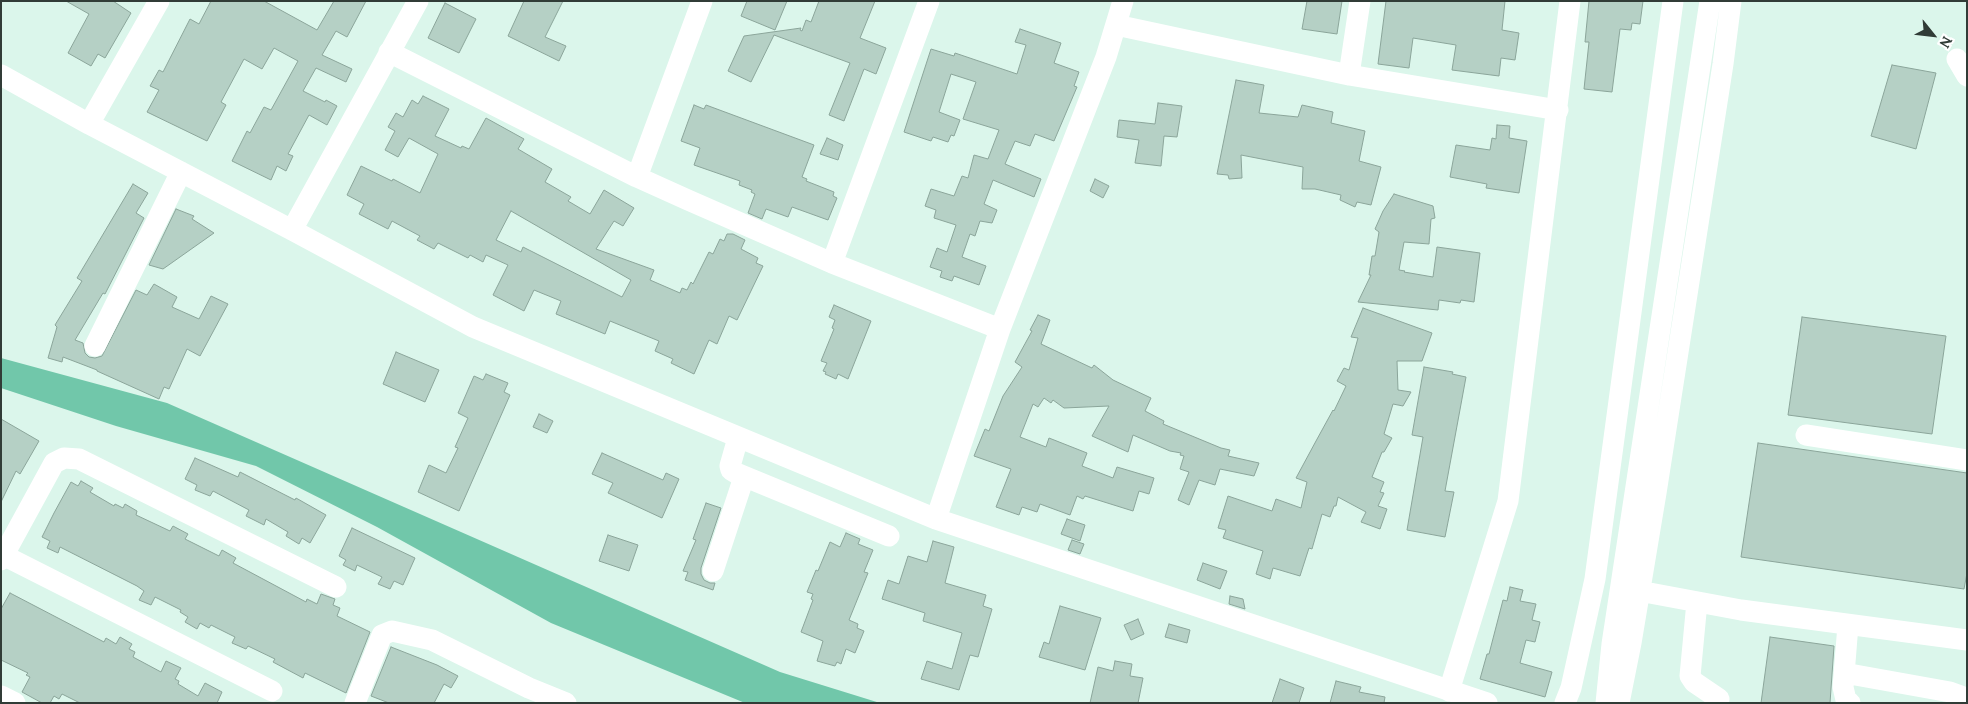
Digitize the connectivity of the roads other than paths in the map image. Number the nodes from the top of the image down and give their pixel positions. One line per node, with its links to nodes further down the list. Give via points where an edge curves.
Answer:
1 (159, 1): 16 (street)
2 (418, 1): 12 (street)
3 (702, 1): 18 (street)
4 (929, 1): 20 (street)
5 (1123, 1): 11 (street)
6 (1360, 1): 14 (street)
7 (1570, 1): 15 (street)
8 (1673, 1): 45 (street, via 1595,579 1573,680)
9 (1710, 1): 46 (street)
10 (1731, 1): 32 (street)
11 (1116, 25): 14 (street); 21 (street)
12 (389, 52): 18 (street); 19 (street)
13 (1, 75): 16 (street)
14 (1349, 75): 15 (street)
15 (1558, 110): 38 (street, via 1508,502)
16 (89, 124): 17 (street)
17 (181, 172): 19 (street); 22 (street)
18 (638, 177): 20 (street)
19 (292, 230): 24 (street, via 473,327)
20 (832, 263): 21 (street)
21 (1000, 329): 27 (street)
22 (95, 346)
23 (1806, 435): 25 (street)
24 (738, 438): 26 (street, via 731,468); 27 (street)
25 (1967, 460)
26 (744, 477): 28 (street); 30 (street)
27 (936, 519): 38 (street)
28 (889, 536)
29 (2, 557): 31 (street, via 54,463 64,458 79,459); 37 (street)
30 (713, 571)
31 (336, 587)
32 (1639, 591): 33 (street); 47 (street)
33 (1697, 602): 34 (street); 40 (street, via 1690,676)
34 (1848, 625): 35 (street); 36 (street)
35 (1967, 640)
36 (1844, 673): 48 (street, via 1843,687); 49 (street, via 1950,692)
37 (272, 691)
38 (1449, 691): 44 (street)
39 (1, 696): 41 (street)
40 (1719, 700)
41 (15, 703)
42 (355, 703): 43 (street, via 382,636 392,631 432,640)
43 (566, 703)
44 (1487, 703)
45 (1564, 703)
46 (1606, 703)
47 (1619, 703)
48 (1850, 703)
49 (1966, 703)

